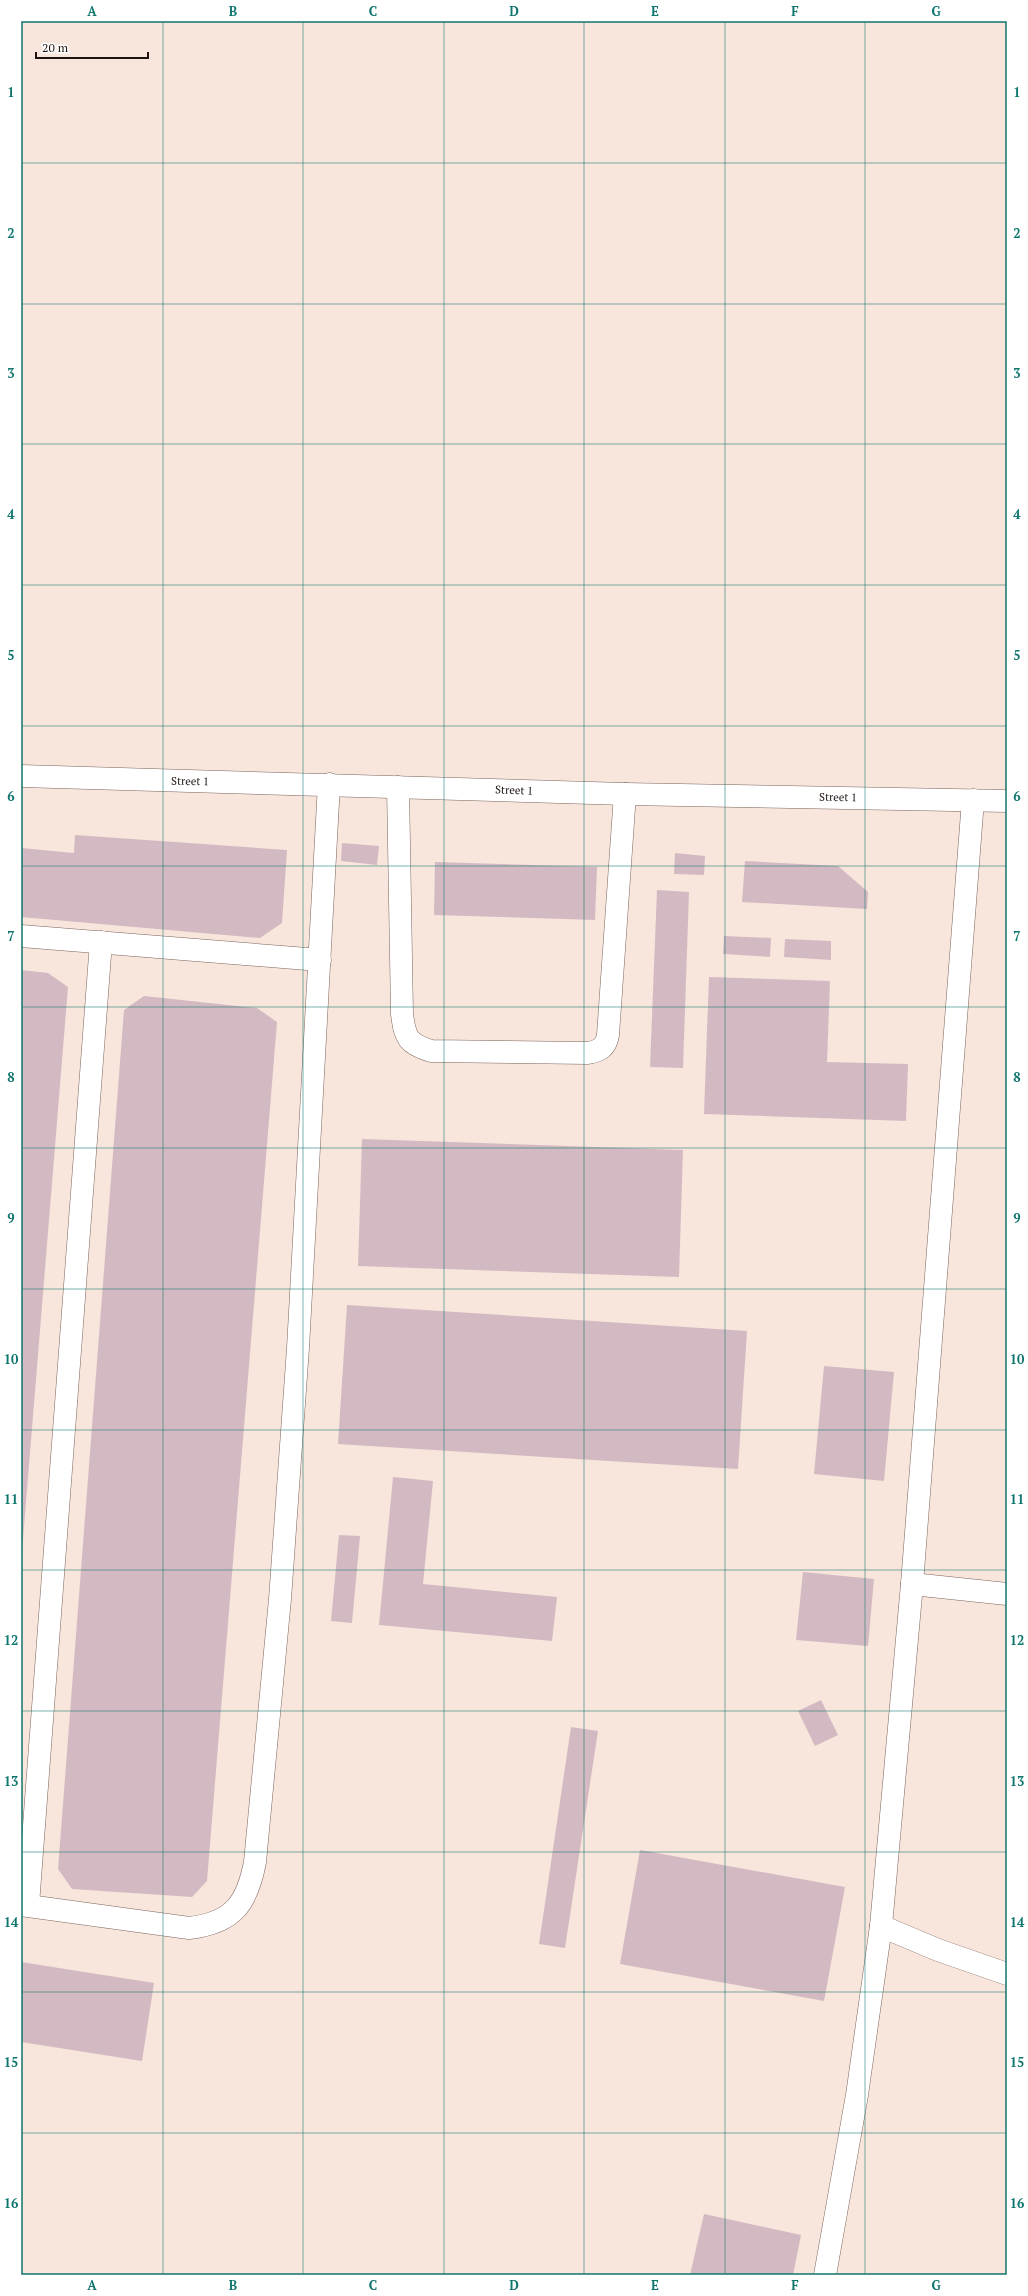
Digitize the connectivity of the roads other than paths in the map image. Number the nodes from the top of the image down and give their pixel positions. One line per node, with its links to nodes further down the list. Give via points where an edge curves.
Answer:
1 (21, 776): 2 (street, Street 1)
2 (329, 784): 3 (street, Street 1); 9 (street)
3 (398, 787): 4 (street, Street 1); 4 (street, via 403,1020 408,1038 416,1046 431,1051 588,1052 598,1051 604,1047 608,1034)
4 (625, 794): 5 (street, Street 1)
5 (973, 800): 6 (street, Street 1); 10 (street)
6 (1007, 801)
7 (21, 936): 8 (street)
8 (101, 942): 9 (street); 12 (street)
9 (320, 960): 12 (street, via 300,1318 281,1583 251,1883 241,1903 229,1915 210,1925 189,1928)
10 (912, 1584): 11 (street); 13 (street)
11 (1007, 1594)
12 (24, 1905)
13 (881, 1926): 14 (street); 15 (street, via 857,2095)
14 (1004, 1975)
15 (826, 2275)

